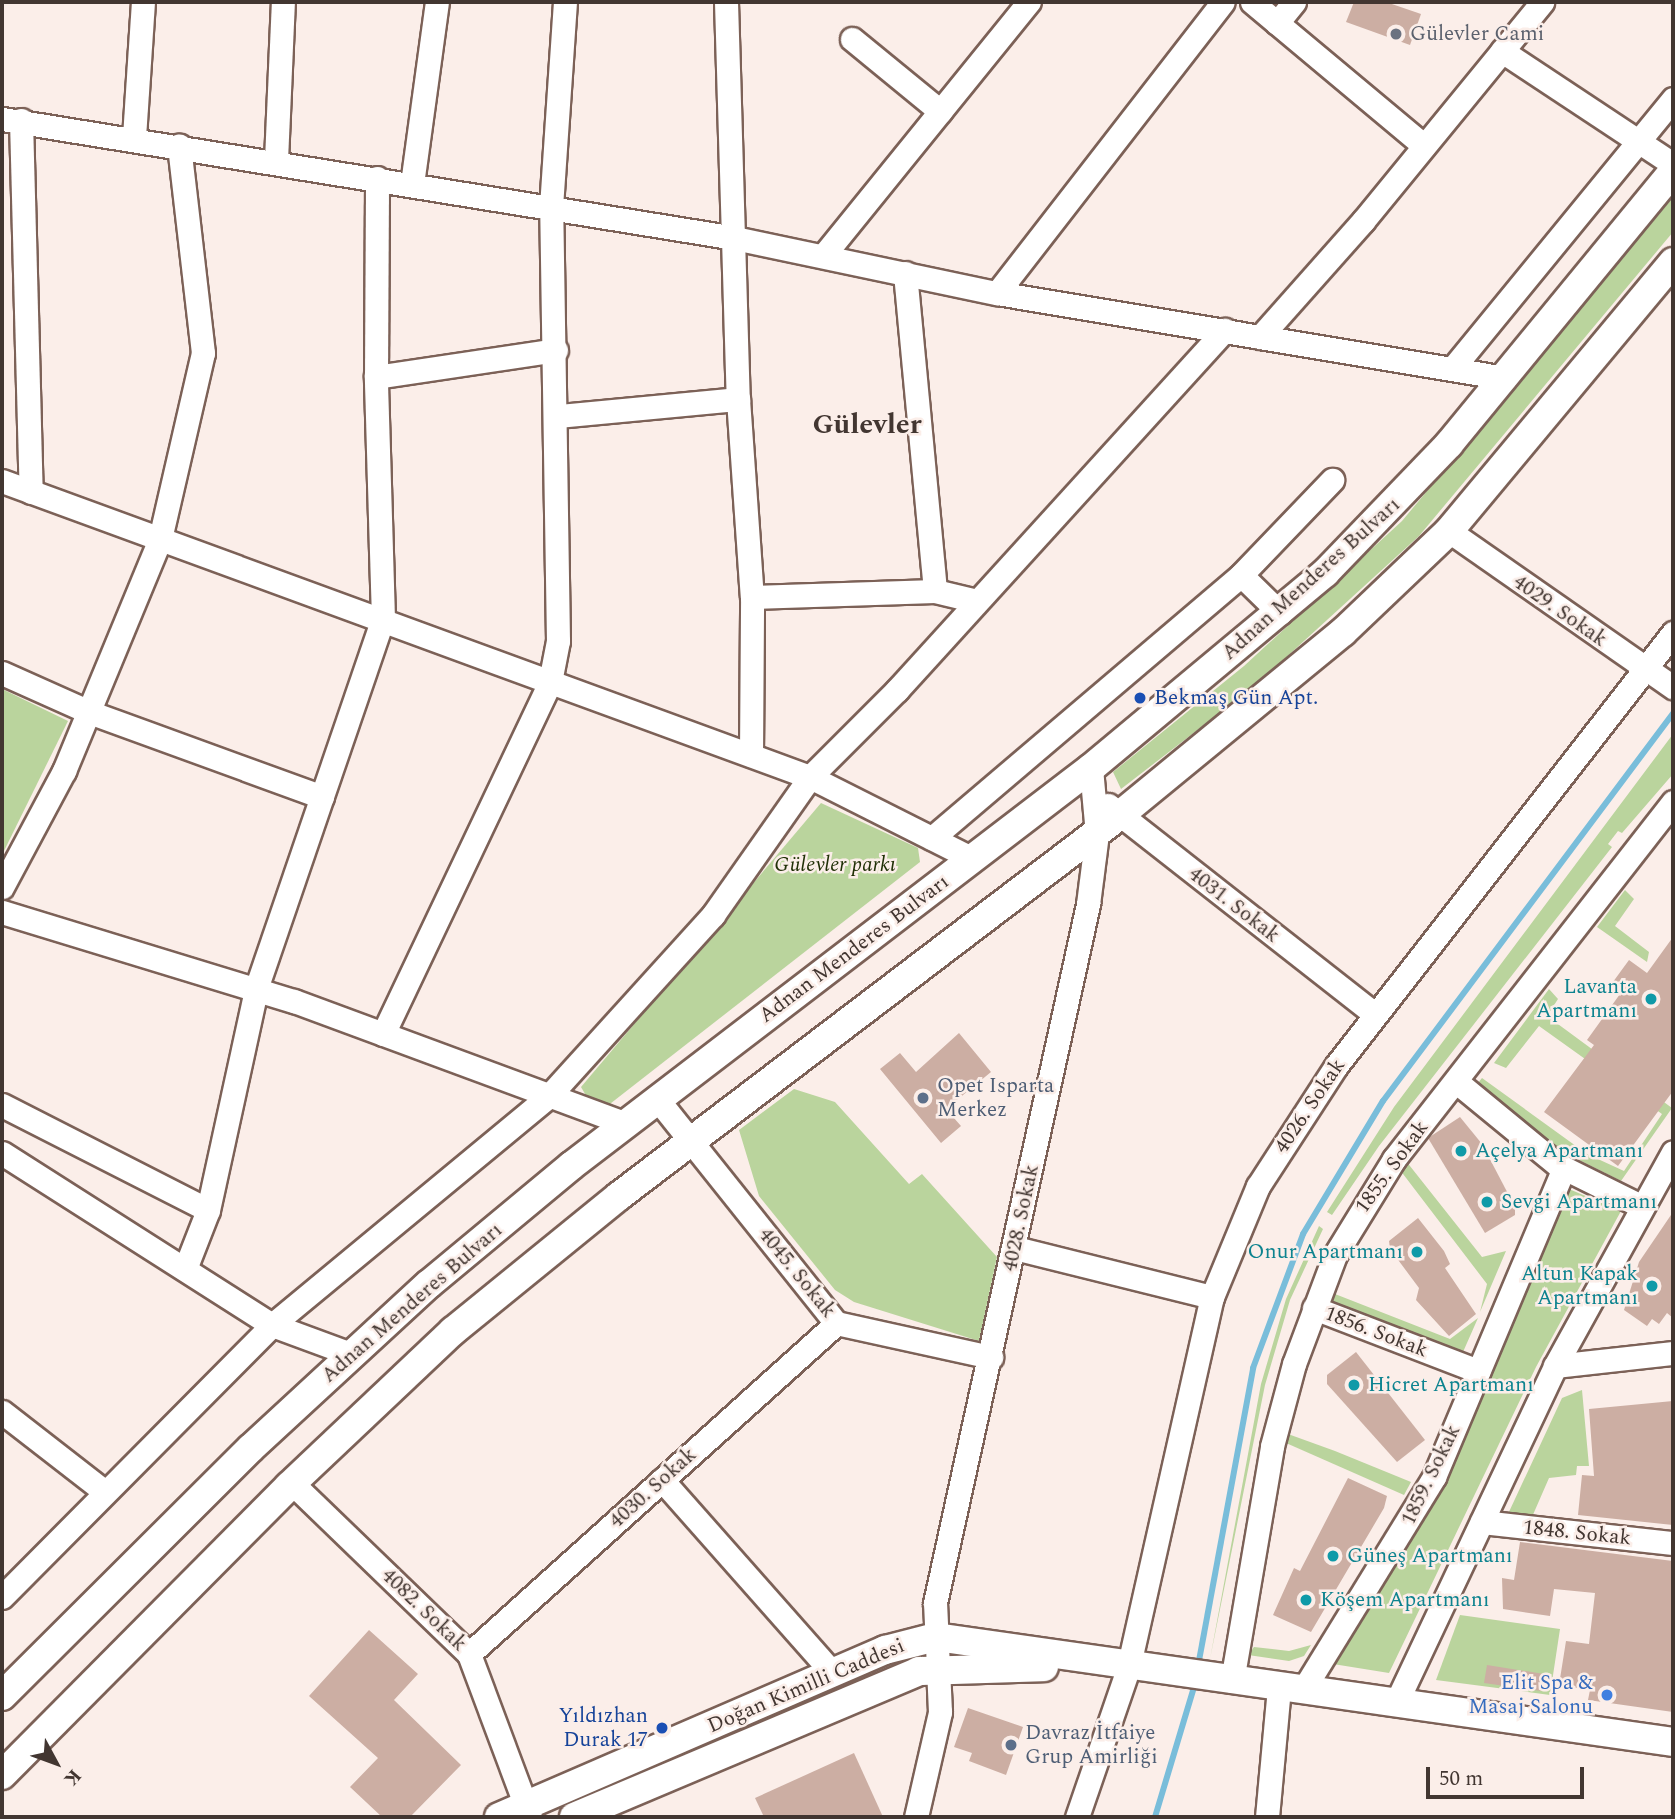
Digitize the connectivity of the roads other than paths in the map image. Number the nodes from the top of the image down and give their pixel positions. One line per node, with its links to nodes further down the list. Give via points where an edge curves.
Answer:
1 (143, 2): 17 (street)
2 (283, 2): 21 (street)
3 (437, 2): 25 (street)
4 (565, 2): 26 (street)
5 (726, 2): 27 (street)
6 (1029, 2): 15 (street)
7 (1223, 2): 31 (street)
8 (1252, 2): 11 (street)
9 (1294, 2): 11 (street)
10 (1542, 2): 13 (street)
11 (1277, 23): 20 (street)
12 (852, 39): 15 (street)
13 (1502, 51): 18 (street); 20 (street)
14 (1673, 99): 18 (street)
15 (940, 111): 28 (street)
16 (11, 119): 17 (street); 42 (street)
17 (134, 137): 19 (street)
18 (1639, 142): 22 (street); 35 (street)
19 (179, 145): 21 (street); 44 (street, via 203,353)
20 (1424, 146): 33 (street)
21 (276, 160): 24 (street)
22 (1673, 164)
23 (1673, 171): 37 (main road, Adnan Menderes Bulvarı)
24 (377, 178): 25 (street); 36 (street)
25 (412, 184): 26 (street)
26 (551, 207): 27 (street); 34 (street)
27 (735, 238): 28 (street); 38 (street)
28 (823, 256): 30 (street)
29 (1673, 262): 43 (main road)
30 (905, 273): 31 (street); 46 (street)
31 (997, 293): 32 (street)
32 (1225, 330): 33 (street); 48 (street)
33 (1260, 337): 35 (street)
34 (556, 350): 36 (street); 39 (street)
35 (1452, 369): 37 (street)
36 (376, 377): 50 (street)
37 (1505, 378): 49 (main road, Adnan Menderes Bulvarı, via 1406,493)
38 (738, 400): 39 (street); 47 (street)
39 (558, 416): 54 (street, via 558,642)
40 (1332, 480): 45 (street)
41 (2, 481): 42 (street)
42 (31, 492): 44 (street)
43 (1449, 531): 52 (street, 4029. Sokak); 62 (main road, via 1292,676)
44 (160, 539): 50 (street); 56 (street)
45 (1241, 575): 49 (street); 64 (street)
46 (935, 591): 47 (street); 48 (street)
47 (752, 597): 57 (street)
48 (976, 601): 58 (street)
49 (1280, 613): 59 (main road, Adnan Menderes Bulvarı)
50 (383, 619): 54 (street); 60 (street)
51 (1673, 633): 52 (street, 4026. Sokak)
52 (1644, 670): 55 (street, 4029. Sokak); 69 (street, 4026. Sokak)
53 (2, 673): 56 (street)
54 (550, 682): 57 (street); 70 (street)
55 (1670, 685)
56 (89, 712): 60 (street); 66 (street, via 64,771)
57 (751, 755): 58 (street)
58 (810, 777): 64 (street); 72 (street, via 713,915)
59 (1093, 781): 62 (street, 4031. Sokak); 63 (street, 4028. Sokak); 65 (main road, Adnan Menderes Bulvarı)
60 (322, 797): 68 (street)
61 (1673, 802): 71 (street, 1855. Sokak)
62 (1120, 816): 63 (main road); 69 (street, 4031. Sokak)
63 (1097, 834): 76 (main road); 82 (street, 4028. Sokak, via 1088,904)
64 (932, 838): 65 (street)
65 (973, 859): 73 (main road, Adnan Menderes Bulvarı)
66 (2, 887)
67 (2, 912): 68 (street)
68 (256, 989): 70 (street); 81 (street)
69 (1375, 1014): 84 (street, 4026. Sokak, via 1291,1130 1258,1186)
70 (383, 1034): 72 (street)
71 (1458, 1083): 79 (street); 85 (street, 1855. Sokak, via 1368,1198)
72 (548, 1097): 75 (street); 87 (street)
73 (658, 1100): 75 (main road, Adnan Menderes Bulvarı); 76 (street, 4045. Sokak)
74 (2, 1105): 81 (street)
75 (626, 1124): 89 (main road, Adnan Menderes Bulvarı)
76 (691, 1141): 86 (street, 4045. Sokak); 95 (main road, via 453,1331)
77 (2, 1153): 83 (street)
78 (1673, 1153): 80 (street)
79 (1564, 1168): 80 (street); 92 (street, 1859. Sokak)
80 (1641, 1206): 91 (street)
81 (208, 1210): 83 (street)
82 (1015, 1248): 84 (street); 90 (street, 4028. Sokak)
83 (185, 1269): 87 (street)
84 (1212, 1297): 103 (street, 4026. Sokak)
85 (1314, 1308): 92 (street, 1856. Sokak); 105 (street, 1855. Sokak, via 1267,1470)
86 (836, 1323): 90 (street, 4045. Sokak); 94 (street, 4030. Sokak)
87 (272, 1325): 89 (street); 96 (street)
88 (1673, 1353): 91 (street)
89 (351, 1354): 107 (main road, Adnan Menderes Bulvarı)
90 (991, 1357): 100 (street, 4028. Sokak, via 935,1603)
91 (1555, 1366): 97 (street)
92 (1478, 1371): 106 (street, 1859. Sokak, via 1421,1502)
93 (2, 1412): 96 (street)
94 (662, 1480): 101 (street, 4030. Sokak); 104 (street)
95 (292, 1483): 101 (street, 4082. Sokak); 110 (main road)
96 (105, 1492): 99 (street)
97 (1482, 1522): 98 (street, 1848. Sokak); 108 (street)
98 (1673, 1544)
99 (2, 1597)
100 (936, 1637): 102 (street, 4028. Sokak); 103 (main road, Doğan Kimilli Caddesi); 104 (main road, Doğan Kimilli Caddesi, via 905,1643)
101 (469, 1654): 111 (street, 4082. Sokak)
102 (940, 1667): 103 (main road, Doğan Kimilli Caddesi); 113 (main road, Doğan Kimilli Caddesi, via 900,1678); 114 (street, 4028. Sokak, via 940,1712)
103 (1128, 1669): 105 (main road, Doğan Kimilli Caddesi); 115 (street, 4026. Sokak)
104 (833, 1673): 111 (main road, Doğan Kimilli Caddesi)
105 (1233, 1681): 106 (main road, Doğan Kimilli Caddesi)
106 (1291, 1689): 108 (main road, Doğan Kimilli Caddesi); 116 (street)
107 (2, 1696)
108 (1396, 1703): 109 (main road, Doğan Kimilli Caddesi)
109 (1673, 1742)
110 (2, 1775)
111 (529, 1811): 112 (main road, Doğan Kimilli Caddesi)
112 (499, 1817)
113 (574, 1817)
114 (916, 1817)
115 (1077, 1817)
116 (1267, 1817)

